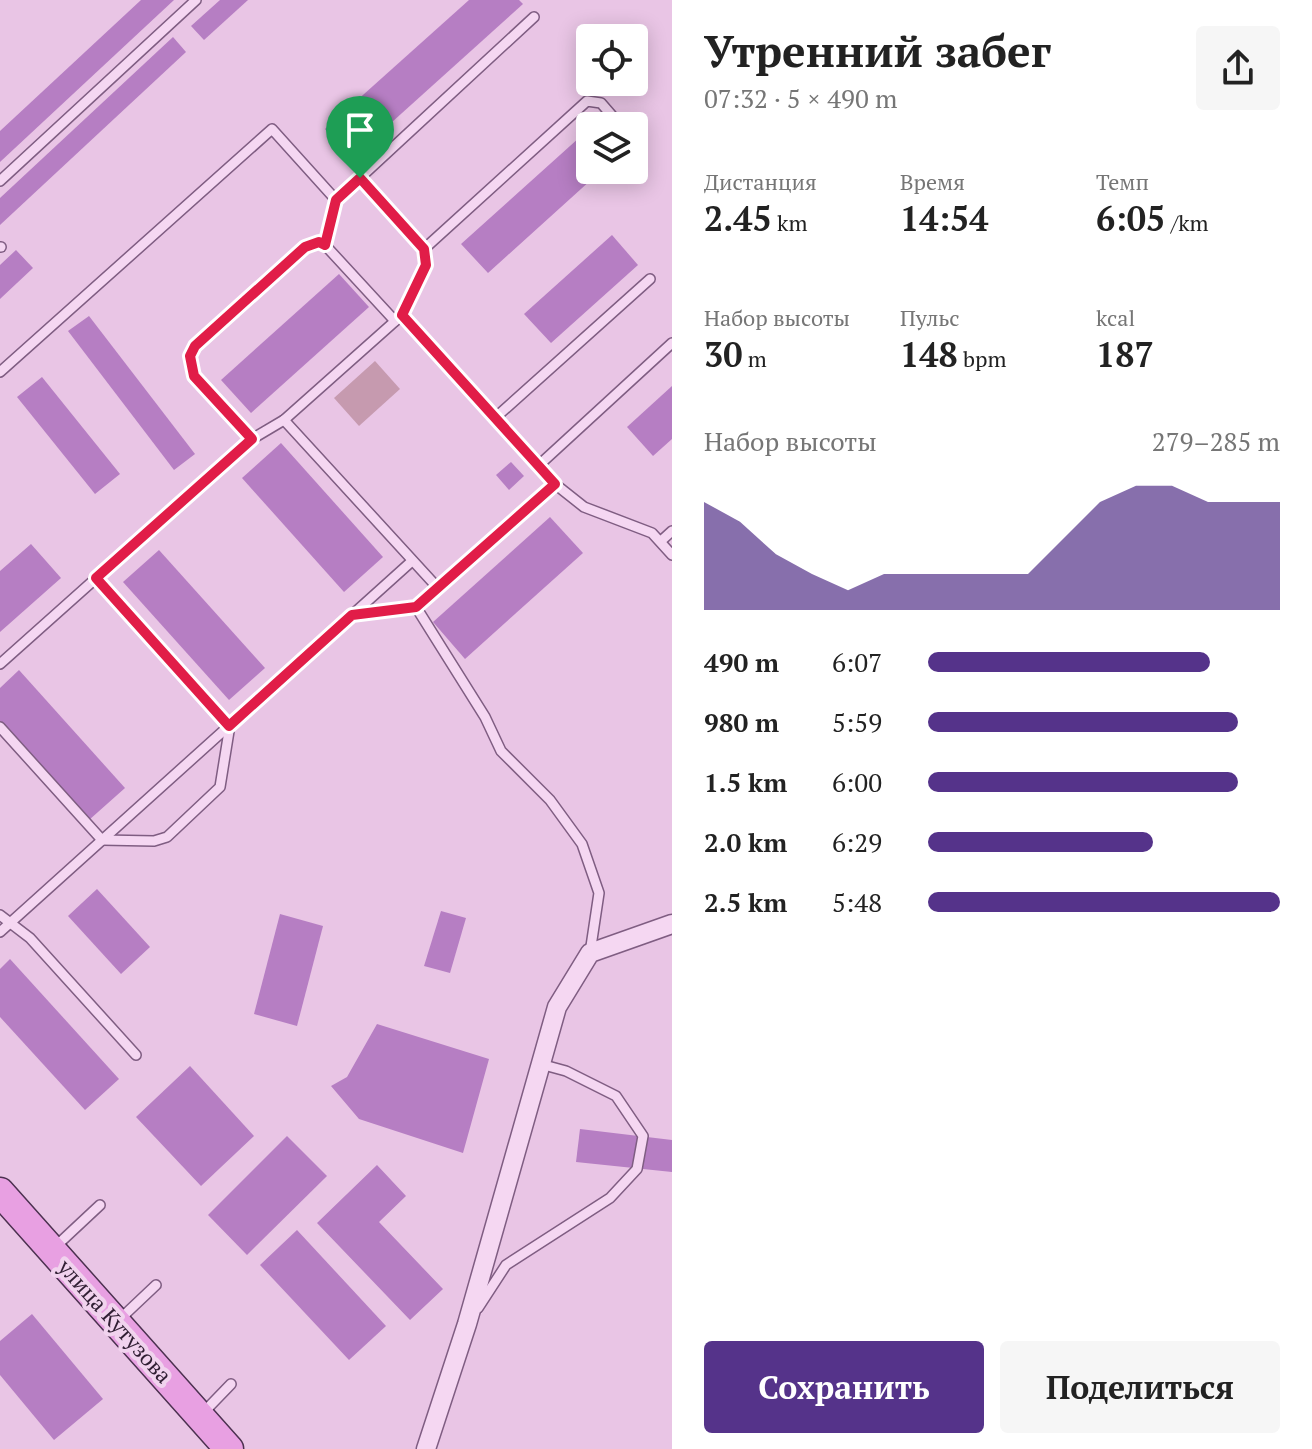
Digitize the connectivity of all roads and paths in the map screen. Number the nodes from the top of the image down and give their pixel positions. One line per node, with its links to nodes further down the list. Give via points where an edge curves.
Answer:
1 (196, 0): 5 (lane)
2 (534, 17): 4 (lane)
3 (609, 112): 8 (lane, via 601,103 587,101)
4 (360, 178): 6 (lane); 8 (lane)
5 (0, 181)
6 (336, 200): 7 (lane); 12 (lane, via 272,129)
7 (325, 245): 10 (lane); 15 (lane, via 305,247 190,356 194,376)
8 (424, 249): 10 (lane, via 426,265)
9 (650, 279): 13 (lane)
10 (398, 318): 13 (lane); 14 (lane)
11 (672, 343): 16 (lane)
12 (0, 372)
13 (495, 418): 16 (lane)
14 (284, 420): 15 (lane); 21 (lane)
15 (252, 439): 22 (lane)
16 (538, 466): 17 (lane)
17 (555, 484): 19 (lane, via 584,507); 23 (lane)
18 (672, 531): 19 (lane)
19 (661, 541): 20 (lane)
20 (672, 555)
21 (412, 561): 23 (lane); 25 (lane)
22 (96, 578): 26 (lane); 27 (lane)
23 (437, 587): 24 (lane)
24 (416, 607): 25 (lane); 34 (lane, via 501,751 550,800 582,844 599,893)
25 (352, 615): 27 (lane)
26 (0, 664)
27 (229, 726): 29 (lane); 29 (lane, via 217,792 160,840)
28 (0, 727): 29 (lane)
29 (102, 840): 31 (lane)
30 (0, 915): 31 (lane)
31 (8, 924): 33 (lane); 35 (lane, via 30,938)
32 (672, 924): 34 (street)
33 (0, 932)
34 (590, 953): 36 (street, via 557,1007)
35 (136, 1055)
36 (544, 1065): 42 (street); 42 (lane, via 616,1096 643,1136 637,1169 610,1198 506,1265)
37 (0, 1192): 39 (main road, улица Кутузова)
38 (100, 1205): 39 (lane)
39 (52, 1250): 41 (main road, улица Кутузова)
40 (156, 1285): 41 (lane)
41 (116, 1322): 44 (main road, улица Кутузова)
42 (467, 1324): 46 (street)
43 (231, 1384): 44 (lane)
44 (200, 1416): 45 (main road, улица Кутузова)
45 (229, 1449)
46 (426, 1449)

